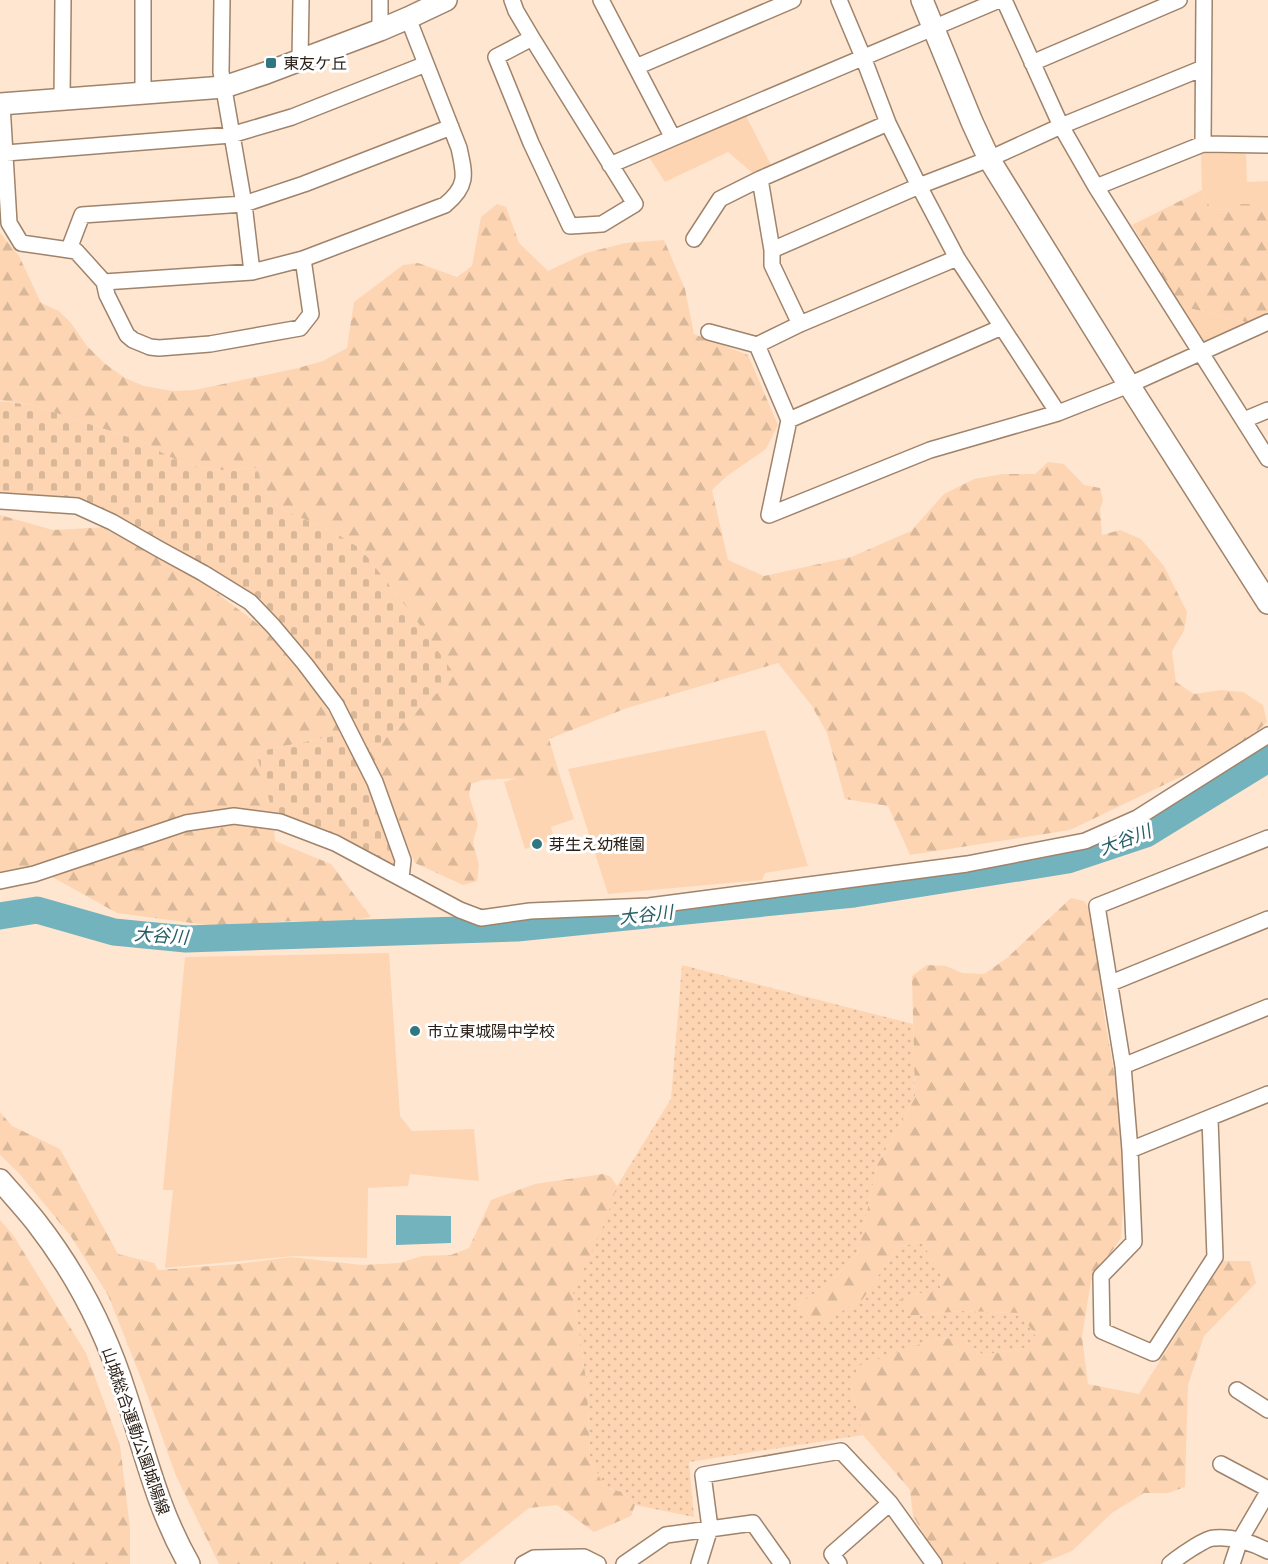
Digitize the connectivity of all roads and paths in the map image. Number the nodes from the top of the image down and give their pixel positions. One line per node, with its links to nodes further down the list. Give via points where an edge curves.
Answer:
1 (63, 0): 28 (street)
2 (143, 0): 27 (street)
3 (222, 0): 26 (street)
4 (301, 0): 21 (street)
5 (380, 0): 18 (street)
6 (446, 0): 16 (street)
7 (512, 0): 19 (street)
8 (601, 0): 24 (street)
9 (794, 0): 24 (street)
10 (839, 0): 20 (street)
11 (922, 0): 17 (street)
12 (999, 0): 17 (street)
13 (1004, 0): 22 (street)
14 (1179, 0): 22 (street)
15 (1204, 0): 25 (street)
16 (408, 18): 18 (street); 23 (street)
17 (934, 28): 20 (street); 38 (street)
18 (380, 30): 21 (street)
19 (532, 38): 39 (street); 39 (street, via 496,57 570,226 602,224 635,204)
20 (863, 57): 30 (street); 34 (street)
21 (300, 60): 26 (street)
22 (1032, 63): 31 (street)
23 (426, 64): 32 (street); 33 (street, via 292,117)
24 (636, 66): 34 (street)
25 (1203, 68): 31 (street); 35 (street)
26 (224, 87): 27 (street); 33 (street)
27 (143, 94): 28 (street)
28 (62, 99): 29 (street)
29 (1, 104): 37 (street)
30 (888, 123): 40 (street); 41 (street)
31 (1061, 126): 38 (street); 42 (street)
32 (451, 127): 43 (street); 48 (street, via 463,166 462,186 455,197 445,205)
33 (231, 135): 37 (street); 43 (street)
34 (673, 138): 39 (street)
35 (1203, 144): 36 (street); 42 (street)
36 (1268, 144)
37 (6, 153): 45 (street, via 9,224 21,243)
38 (989, 159): 41 (street); 57 (street)
39 (610, 165)
40 (760, 179): 44 (street, via 720,199); 46 (street)
41 (919, 186): 46 (street); 47 (street)
42 (1096, 187): 56 (street)
43 (244, 204): 45 (street, via 82,215); 49 (street)
44 (694, 239)
45 (69, 249): 50 (street, via 76,251)
46 (772, 250): 52 (street, via 772,265)
47 (957, 258): 52 (street); 53 (street)
48 (303, 259): 49 (street); 50 (street, via 311,314 300,328 210,344 159,348 133,340 123,328)
49 (252, 272): 50 (street)
50 (104, 282)
51 (1268, 322): 56 (street)
52 (800, 324): 55 (street)
53 (1002, 327): 59 (street); 60 (street)
54 (709, 332): 55 (street)
55 (757, 345): 60 (street)
56 (1201, 352): 57 (street); 61 (street)
57 (1129, 385): 59 (street); 64 (street)
58 (1268, 410): 61 (street)
59 (1058, 413): 60 (street, via 930,450 769,515)
60 (789, 420)
61 (1244, 420): 62 (street)
62 (1268, 459)
63 (0, 501): 67 (street, via 77,506 112,522 249,602 336,705 375,783 403,860)
64 (1268, 603)
65 (1268, 735): 67 (street, via 1137,818 1084,841 968,864 649,906 530,911 481,918)
66 (1268, 838): 70 (street, via 1098,906)
67 (401, 878): 68 (street, via 334,843 280,822 234,816 186,824 34,874)
68 (0, 881)
69 (1268, 919): 70 (street)
70 (1111, 983): 72 (street)
71 (1268, 1007): 72 (street)
72 (1123, 1066): 75 (street)
73 (1268, 1094): 74 (street)
74 (1210, 1119): 75 (street); 75 (street, via 1215,1257 1153,1353 1102,1331 1101,1276 1134,1242)
75 (1130, 1150)
76 (0, 1180): 86 (street, 山城総合運動公園城陽線, via 36,1222 89,1307 125,1392 163,1512)
77 (1237, 1390): 78 (street)
78 (1268, 1410)
79 (1221, 1464): 80 (street)
80 (1268, 1490): 83 (street)
81 (890, 1503): 82 (street, via 841,1451 703,1475); 91 (street, via 832,1554); 92 (street)
82 (710, 1528): 88 (street, via 666,1535); 89 (street); 90 (street, via 753,1523)
83 (1240, 1540): 84 (street); 93 (street, via 1212,1538); 94 (street)
84 (1268, 1551)
85 (531, 1562): 87 (street, via 584,1557)
86 (189, 1564)
87 (598, 1564)
88 (624, 1564)
89 (699, 1564)
90 (782, 1564)
91 (839, 1564)
92 (934, 1564)
93 (1170, 1564)
94 (1232, 1564)

